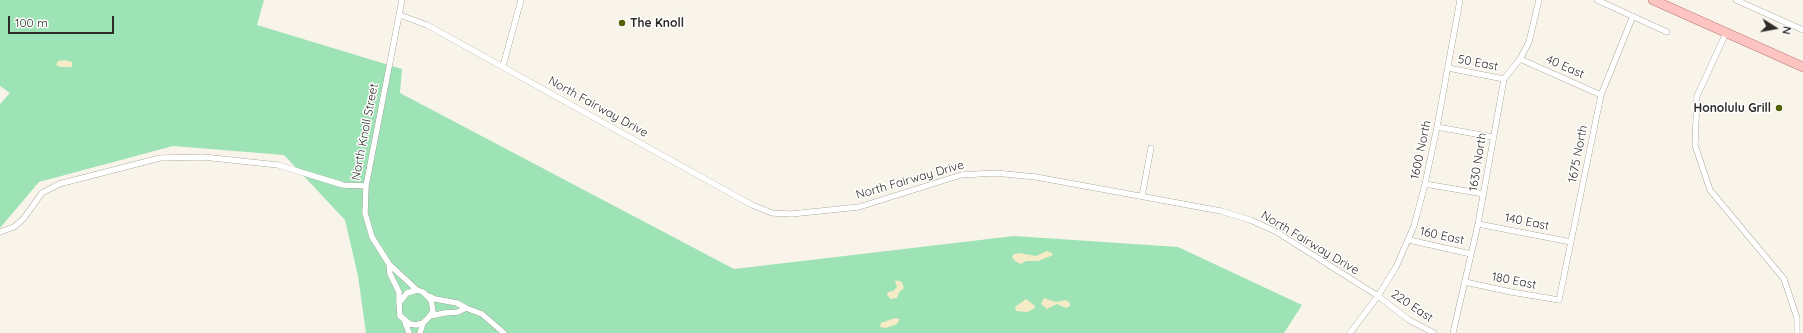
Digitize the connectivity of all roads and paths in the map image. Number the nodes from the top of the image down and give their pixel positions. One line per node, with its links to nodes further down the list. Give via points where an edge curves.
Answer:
1 (402, 0): 8 (street, North Knoll Street)
2 (521, 0): 14 (street)
3 (1460, 0): 16 (street, 1600 North)
4 (1539, 0): 13 (street, 1630 North, via 1529,42)
5 (1596, 0): 9 (street)
6 (1653, 0): 12 (main road)
7 (1736, 0): 10 (street)
8 (400, 15): 14 (street, North Fairway Drive, via 427,25); 23 (street, North Knoll Street)
9 (1633, 16): 11 (street); 18 (street, 1675 North)
10 (1803, 30)
11 (1667, 32)
12 (1726, 33): 15 (main road); 40 (street, via 1697,96 1695,145 1710,190 1784,279)
13 (1520, 59): 17 (street, 1630 North); 18 (street, 40 East)
14 (503, 66): 25 (street, North Fairway Drive, via 772,213 791,214 859,207 961,175 995,173 1036,177)
15 (1803, 67)
16 (1448, 68): 17 (street, 50 East); 19 (street, 1600 North)
17 (1504, 79): 20 (street, 1630 North)
18 (1601, 96): 29 (street, 1675 North)
19 (1437, 128): 20 (street); 22 (street, 1600 North)
20 (1493, 137): 24 (street, 1630 North)
21 (1151, 148): 25 (street)
22 (1425, 184): 24 (street); 28 (street, 1600 North)
23 (366, 186): 27 (street, via 343,186 278,165 203,157 160,158 59,184 42,193 14,227); 31 (street, North Knoll Street, via 365,213 372,237)
24 (1484, 194): 26 (street, 1630 North)
25 (1142, 196): 35 (street, North Fairway Drive, via 1221,211 1250,220 1275,232)
26 (1478, 224): 29 (street, 140 East); 30 (street, 1630 North)
27 (0, 232)
28 (1409, 240): 30 (street, 160 East); 35 (street, 1600 North)
29 (1571, 242): 36 (street, 1675 North)
30 (1471, 254): 32 (street, 1630 North)
31 (389, 264): 33 (street, North Knoll Street); 37 (street, North Knoll Street, via 390,274 399,292)
32 (1465, 282): 36 (street, 180 East); 48 (street, 1630 North)
33 (417, 290): 34 (street, North Knoll Street); 37 (street, via 407,293)
34 (427, 295): 38 (street, North Knoll Street); 39 (street, via 433,305)
35 (1378, 296): 46 (street); 47 (street, 220 East, via 1409,320)
36 (1559, 300)
37 (399, 303): 41 (street, North Knoll Street, via 400,316)
38 (466, 308): 39 (street, via 458,312); 45 (street, North Knoll Street, via 482,314)
39 (430, 316): 42 (street)
40 (1800, 318): 49 (street)
41 (405, 321): 42 (street, via 416,325); 43 (street, North Knoll Street)
42 (423, 323): 44 (street)
43 (409, 333)
44 (420, 333)
45 (504, 333)
46 (1350, 333)
47 (1434, 333)
48 (1453, 333)
49 (1796, 333)

